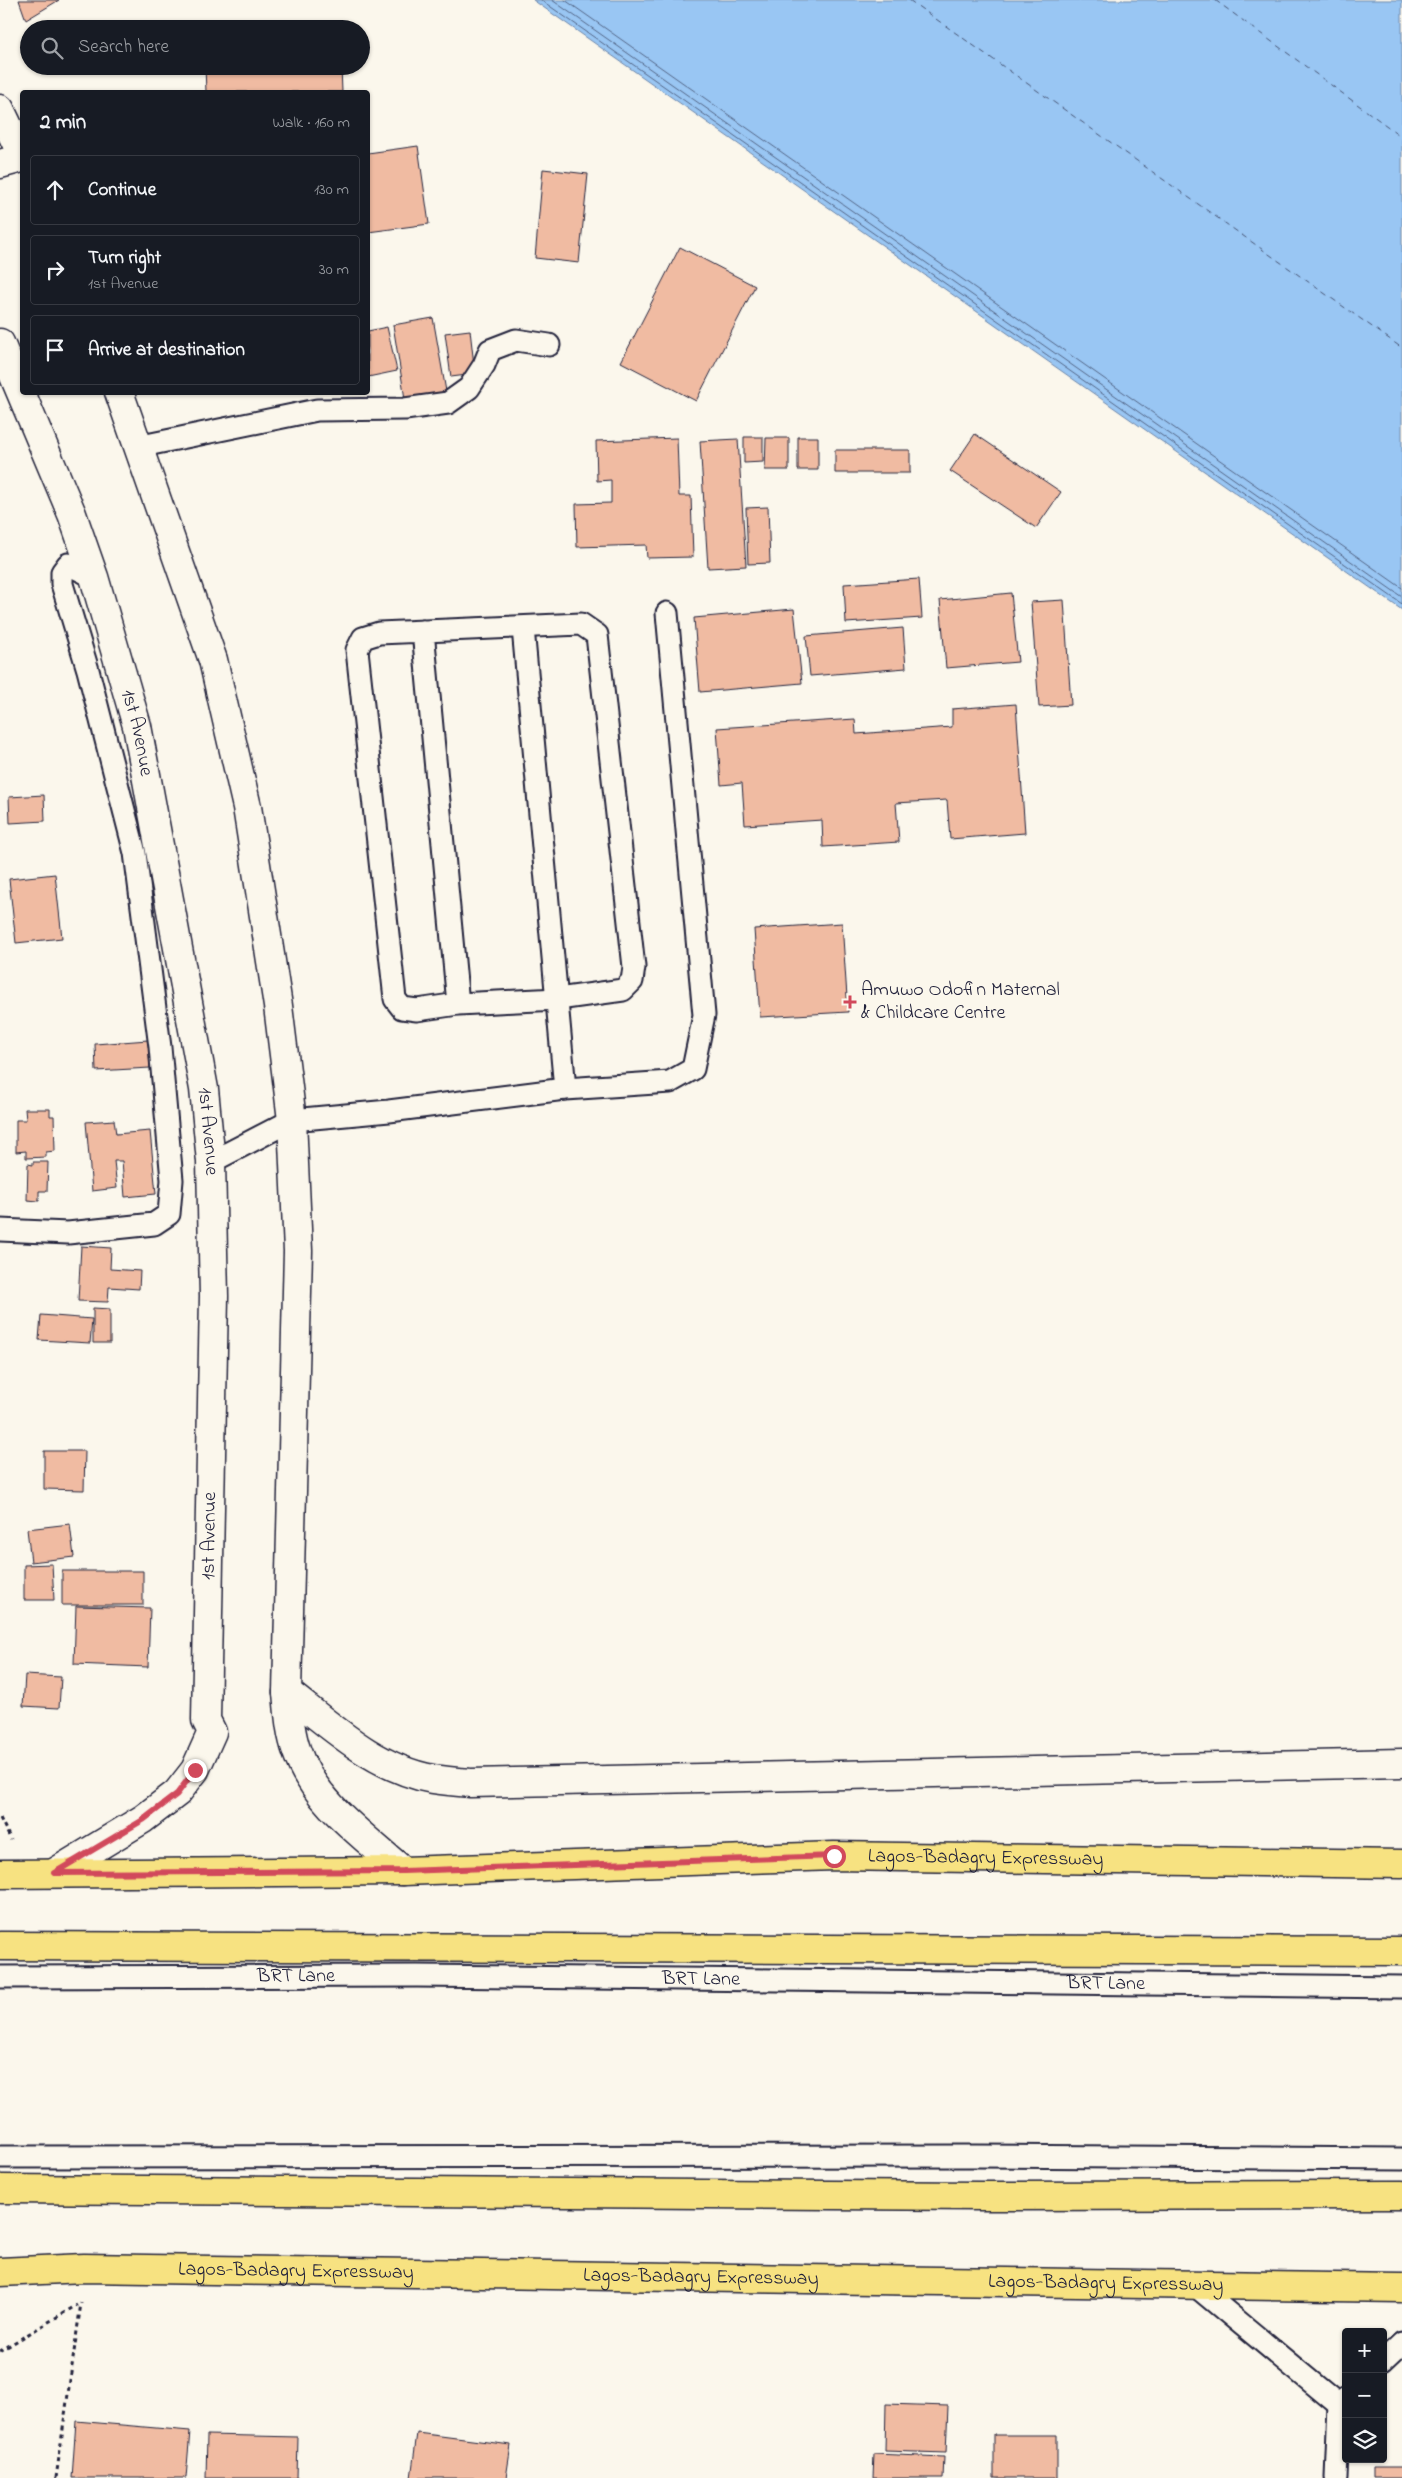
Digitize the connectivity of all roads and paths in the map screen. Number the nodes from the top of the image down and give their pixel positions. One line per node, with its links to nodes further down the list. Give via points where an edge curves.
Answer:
1 (1, 113): 2 (main road)
2 (20, 152)
3 (20, 157): 4 (main road)
4 (0, 164)
5 (0, 343): 7 (main road, 1st Avenue)
6 (549, 345): 10 (lane, via 516,340 490,350 469,388 448,403 405,409 317,410)
7 (20, 390)
8 (22, 395): 11 (main road, 1st Avenue, via 72,514)
9 (120, 395): 10 (main road)
10 (137, 446): 18 (main road, via 213,660 245,798 278,1006)
11 (94, 577): 19 (main road, 1st Avenue, via 137,726 204,1089); 20 (lane, via 68,564 62,572 62,584 88,670 135,853 160,1047 172,1180 169,1214 154,1224 68,1233)
12 (667, 613): 17 (lane, via 704,1015 693,1069 670,1082)
13 (523, 628): 14 (lane); 15 (lane); 15 (lane, via 581,624 597,635 634,966 632,981 622,990)
14 (423, 631): 16 (lane); 16 (lane, via 371,635 363,638 358,650 395,998 402,1008 417,1010)
15 (558, 998): 16 (lane); 17 (lane)
16 (458, 1004)
17 (565, 1089): 18 (lane)
18 (292, 1120): 19 (lane); 21 (main road, via 298,1251)
19 (211, 1162): 25 (main road, 1st Avenue, via 214,1296 206,1720 212,1732 195,1770 177,1794 143,1820)
20 (0, 1230)
21 (287, 1692): 22 (main road, via 359,1748 397,1768 432,1779 471,1783); 24 (main road, via 290,1729 314,1786 341,1816)
22 (1402, 1763)
23 (1402, 1864): 24 (main road, Lagos-Badagry Expressway, via 834,1856)
24 (403, 1871): 25 (main road, Lagos-Badagry Expressway)
25 (54, 1873): 26 (main road, Lagos-Badagry Expressway)
26 (0, 1874)
27 (0, 1946): 28 (main road)
28 (1402, 1951)
29 (0, 1977): 30 (lane, BRT Lane, via 417,1976)
30 (1402, 1987)
31 (0, 2157): 32 (lane, via 987,2156)
32 (1402, 2160)
33 (0, 2189): 34 (main road, via 971,2196)
34 (1402, 2194)
35 (84, 2268): 36 (main road, Lagos-Badagry Expressway); 37 (main road, Lagos-Badagry Expressway); 39 (path)
36 (0, 2272)
37 (1193, 2284): 38 (main road, Lagos-Badagry Expressway); 43 (lane)
38 (1402, 2288)
39 (81, 2303): 41 (path); 44 (path)
40 (1402, 2343): 42 (lane)
41 (0, 2351)
42 (1387, 2357)
43 (1342, 2401): 45 (lane)
44 (56, 2478)
45 (1336, 2478)

